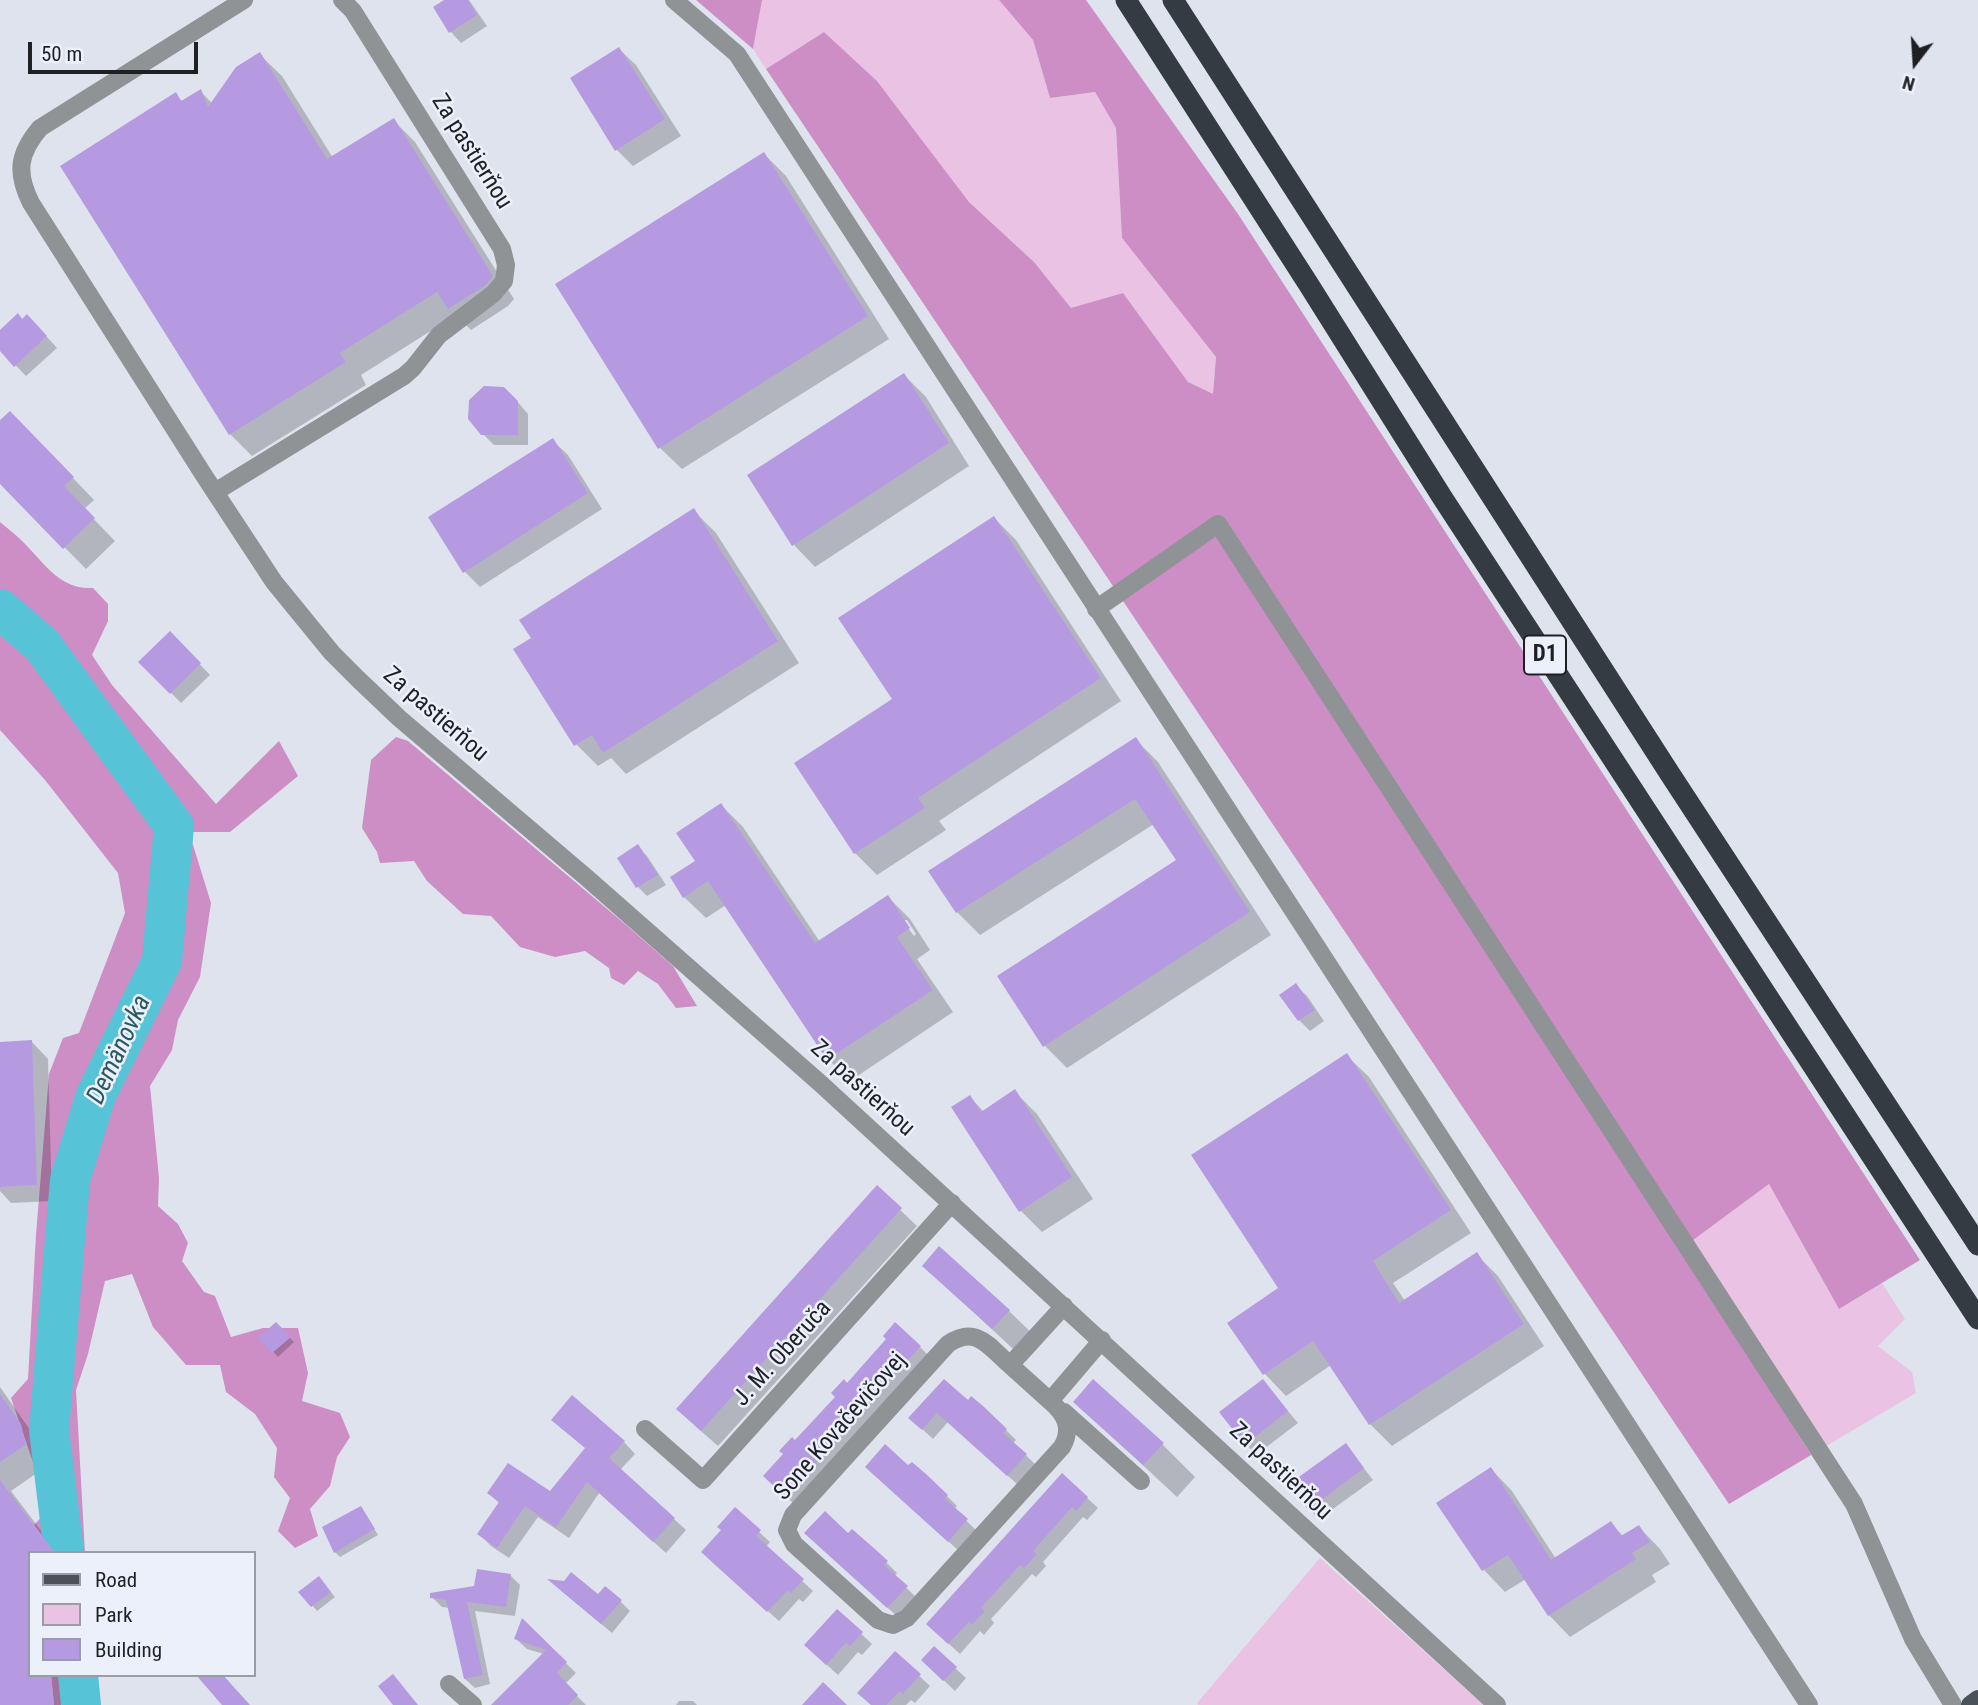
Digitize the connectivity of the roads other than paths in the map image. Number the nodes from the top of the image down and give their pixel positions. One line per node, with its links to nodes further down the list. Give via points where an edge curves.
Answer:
1 (244, 0): 6 (street, Za pastierňou, via 40,128 21,163 22,185 31,202)
2 (342, 0): 6 (street, Za pastierňou, via 353,10 502,249 504,281 439,335 404,376)
3 (674, 0): 7 (street, via 737,54)
4 (1126, 0): 11 (highway, D1, via 1442,497)
5 (1173, 0): 9 (highway, D1)
6 (215, 492): 8 (street, Za pastierňou, via 287,601 358,679)
7 (1096, 609): 21 (street); 22 (street, via 1219,524 1854,1504 1913,1639)
8 (952, 1203): 10 (street, Za pastierňou); 15 (street, J. M. Oberuča, via 703,1480)
9 (1978, 1245)
10 (1064, 1306): 12 (street, Za pastierňou); 13 (street)
11 (1978, 1319)
12 (1102, 1340): 14 (street); 20 (street, Za pastierňou)
13 (1010, 1365): 14 (street, Sone Kovačevičovej); 14 (street, Sone Kovačevičovej, via 975,1335 947,1344 793,1515 788,1530 794,1544 878,1620 893,1625 907,1618 1062,1447 1068,1426)
14 (1056, 1405): 16 (street, Sone Kovačevičovej)
15 (645, 1429)
16 (1141, 1481)
17 (449, 1684): 19 (street)
18 (1978, 1699): 23 (main road)
19 (473, 1705)
20 (1497, 1705)
21 (1809, 1705)
22 (1953, 1705)
23 (1970, 1705)

